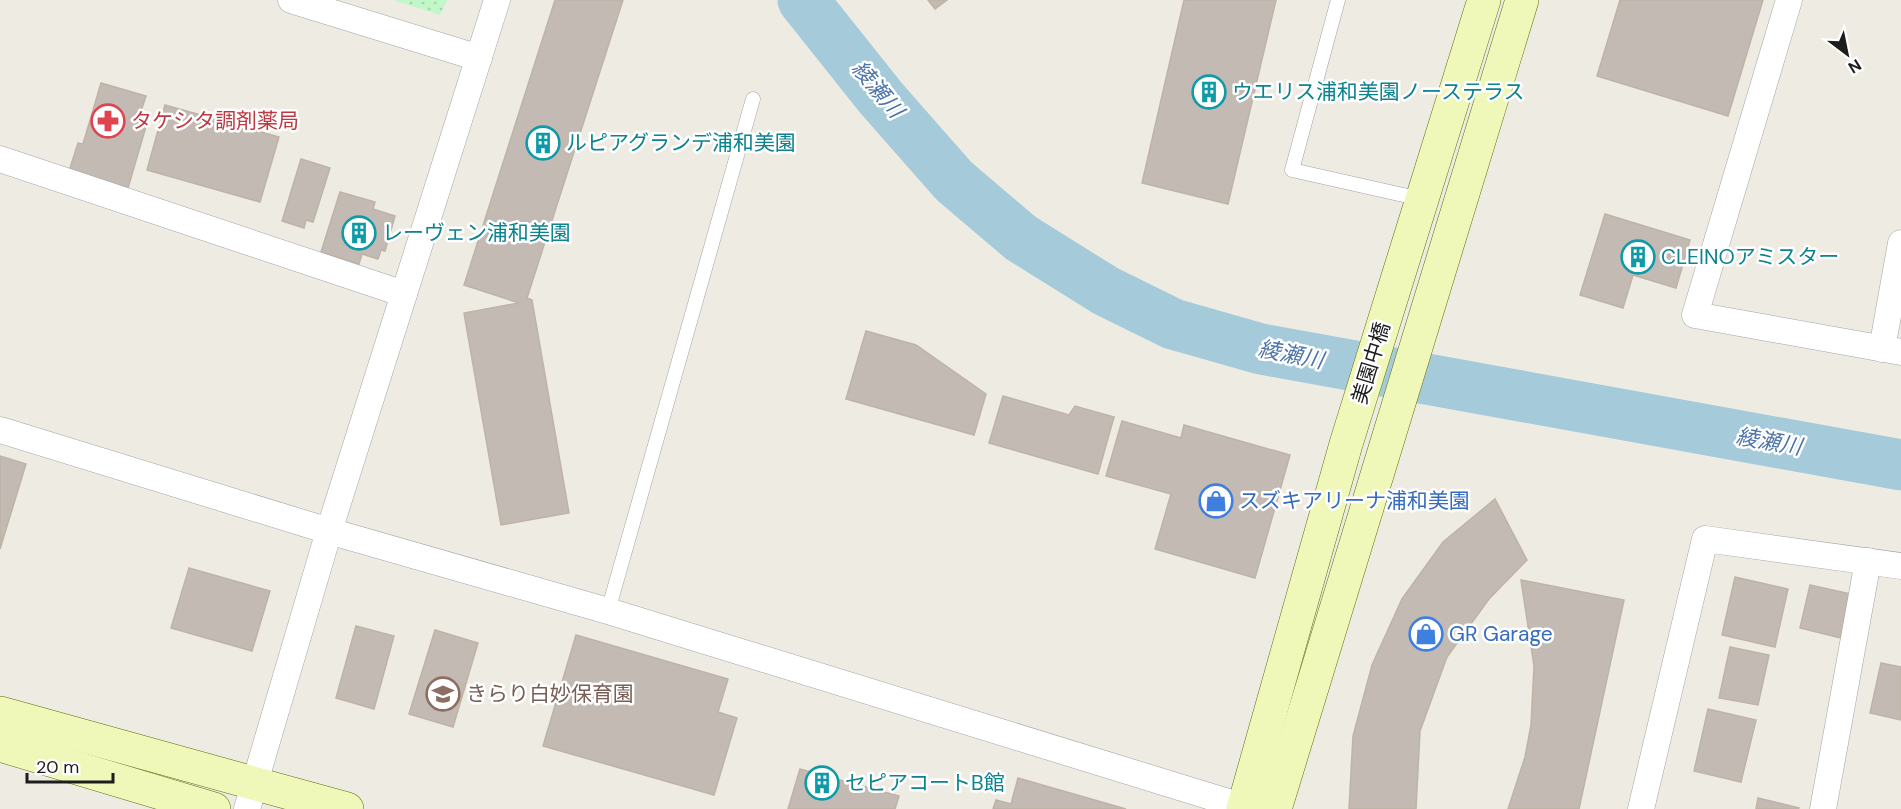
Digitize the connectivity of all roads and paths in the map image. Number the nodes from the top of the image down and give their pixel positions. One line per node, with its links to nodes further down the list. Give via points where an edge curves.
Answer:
1 (291, 0): 7 (street)
2 (496, 0): 7 (street)
3 (1338, 0): 10 (lane, via 1292,170)
4 (1484, 0): 10 (street, 美園中橋)
5 (1522, 0): 22 (street, 美園中橋, via 1383,453)
6 (1789, 0): 13 (street, via 1695,315)
7 (479, 58): 12 (street)
8 (753, 99): 18 (lane)
9 (0, 159): 12 (street)
10 (1421, 199): 22 (street, 美園中橋, via 1346,444)
11 (1901, 243): 13 (street)
12 (404, 294): 15 (street)
13 (1891, 350)
14 (0, 430): 15 (street)
15 (329, 531): 18 (street); 21 (street)
16 (1868, 561): 17 (street); 25 (street, via 1705,539); 26 (street)
17 (1901, 566)
18 (608, 611): 22 (street)
19 (0, 713): 21 (street)
20 (0, 746): 23 (street)
21 (251, 795): 24 (street)
22 (1254, 808)
23 (214, 809)
24 (347, 809)
25 (1641, 809)
26 (1823, 809)

